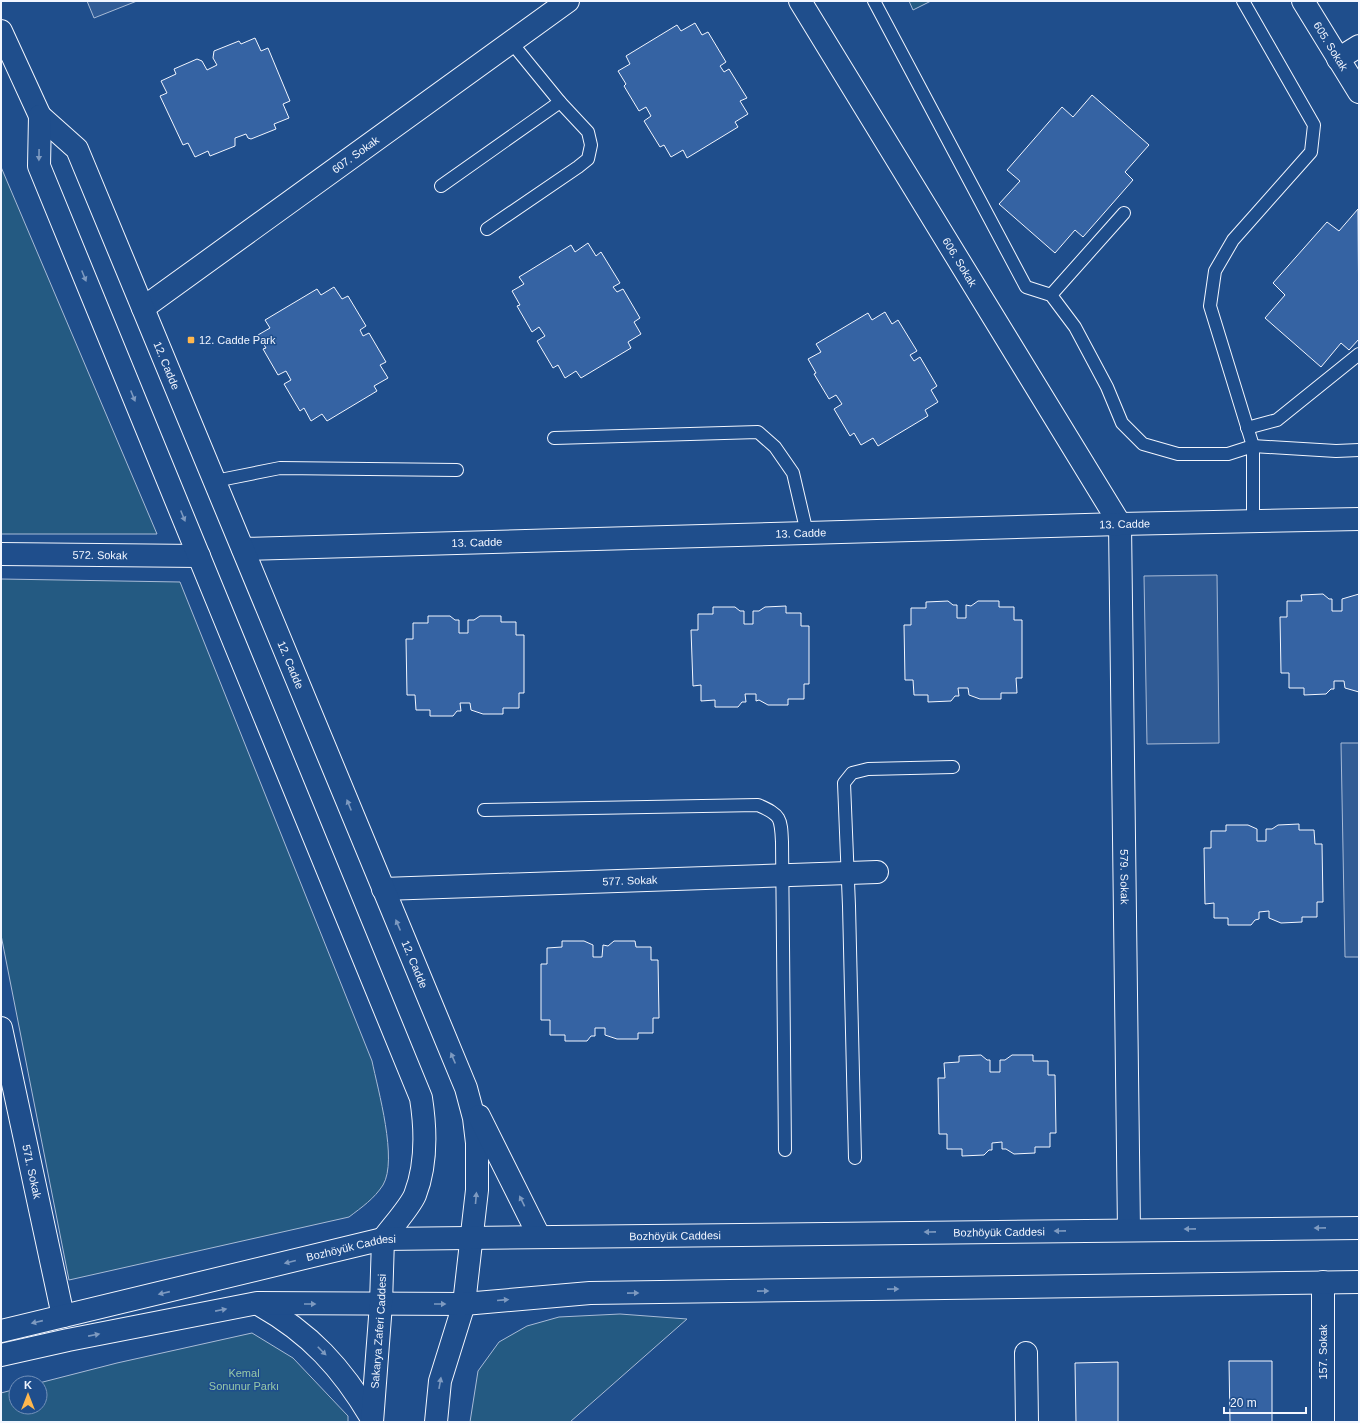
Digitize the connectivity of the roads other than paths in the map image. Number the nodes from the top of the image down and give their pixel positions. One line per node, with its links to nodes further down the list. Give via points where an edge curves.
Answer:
1 (568, 1): 7 (main road, 607. Sokak)
2 (800, 1): 27 (main road, 606. Sokak)
3 (874, 1): 16 (lane, via 1026,288)
4 (1243, 1): 19 (lane, via 1314,125 1311,152 1233,240 1215,271 1210,306)
5 (1303, 1): 9 (main road, 605. Sokak)
6 (1, 31): 12 (main road, 12. Cadde)
7 (511, 42): 11 (lane); 17 (main road, 607. Sokak)
8 (1359, 46): 9 (main road)
9 (1338, 59): 10 (main road, 605. Sokak)
10 (1359, 92)
11 (560, 102): 13 (lane); 15 (lane, via 588,132 591,145 588,159)
12 (40, 116): 17 (main road, 12. Cadde, via 77,149); 31 (main road, 12. Cadde, one-way to 31, via 39,166)
13 (441, 186)
14 (1124, 213): 16 (lane)
15 (487, 229)
16 (1051, 295): 21 (lane, via 1074,327 1107,387 1122,423 1143,444 1178,454 1228,454)
17 (143, 308): 24 (main road, 12. Cadde)
18 (1359, 354): 19 (lane, via 1277,420)
19 (1247, 428): 21 (lane)
20 (554, 438): 28 (lane, via 758,432 775,447 793,473)
21 (1253, 446): 22 (lane); 26 (lane)
22 (1359, 450)
23 (457, 470): 24 (lane, via 280,468)
24 (215, 481): 29 (main road, 12. Cadde)
25 (1359, 518): 26 (main road, 13. Cadde)
26 (1253, 521): 27 (main road, 13. Cadde)
27 (1120, 524): 28 (main road, 13. Cadde); 43 (main road, 579. Sokak)
28 (807, 533): 29 (main road, 13. Cadde)
29 (243, 549): 37 (main road, 12. Cadde, one-way to 29)
30 (1, 554): 31 (main road, 572. Sokak)
31 (199, 556): 46 (main road, 12. Cadde, via 421,1098 425,1128 424,1157 415,1195)
32 (954, 767): 34 (lane, via 868,769 852,773 844,783)
33 (484, 810): 36 (lane, via 758,805 773,812 781,822)
34 (846, 872): 35 (main road, 577. Sokak); 36 (main road, 577. Sokak); 41 (lane)
35 (876, 872)
36 (784, 875): 37 (main road, 577. Sokak); 40 (lane)
37 (383, 889): 39 (main road, 12. Cadde, one-way to 37)
38 (1, 1028): 52 (main road, 571. Sokak)
39 (466, 1088): 44 (main road, one-way to 39); 45 (main road, 12. Cadde, one-way to 39, via 477,1190 477,1143)
40 (785, 1150)
41 (855, 1158)
42 (1359, 1228): 43 (main road, Bozhöyük Caddesi, one-way to 43)
43 (1129, 1230): 44 (main road, Bozhöyük Caddesi, one-way to 44)
44 (539, 1236): 45 (main road, Bozhöyük Caddesi)
45 (472, 1237): 46 (main road, Bozhöyük Caddesi); 51 (main road)
46 (383, 1240): 50 (main road, Sakarya Zaferi Caddesi); 52 (main road, Bozhöyük Caddesi, one-way to 52)
47 (1323, 1282): 48 (main road); 51 (main road, one-way to 47, via 598,1293); 60 (main road, 157. Sokak)
48 (1359, 1282)
49 (257, 1303): 50 (main road, one-way to 50); 54 (main road, one-way to 49); 57 (main road, one-way to 57, via 280,1316 322,1350 341,1371)
50 (380, 1304): 51 (main road, one-way to 51); 57 (main road, Sakarya Zaferi Caddesi)
51 (464, 1304): 58 (main road, one-way to 51, via 440,1381)
52 (62, 1316): 53 (main road, Bozhöyük Caddesi, one-way to 53); 54 (main road, 571. Sokak)
53 (1, 1331)
54 (68, 1340): 56 (main road)
55 (1026, 1353): 59 (main road)
56 (1, 1355)
57 (372, 1421)
58 (436, 1422)
59 (1027, 1422)
60 (1323, 1422)

